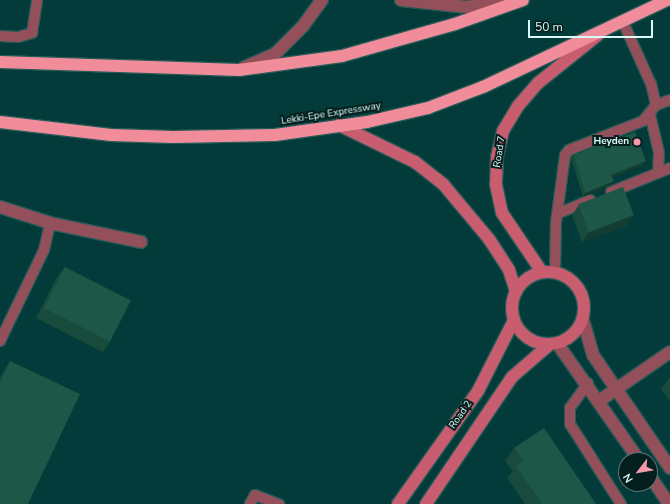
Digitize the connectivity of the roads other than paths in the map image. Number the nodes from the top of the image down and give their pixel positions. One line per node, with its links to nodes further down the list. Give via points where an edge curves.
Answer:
1 (37, 0): 9 (lane, via 32,33 18,37)
2 (322, 0): 11 (street, via 303,26 274,54)
3 (401, 0): 4 (street, via 467,7)
4 (512, 0)
5 (523, 0): 11 (highway, via 455,24 342,56)
6 (667, 0): 7 (highway, Lekki-Epe Expressway)
7 (623, 22): 8 (highway, Lekki-Epe Expressway); 13 (lane, via 651,84)
8 (598, 35): 16 (highway, Lekki-Epe Expressway, via 483,88 428,108); 23 (street, Road 7, via 538,83 518,106 504,131 499,151 496,184 502,213)
9 (0, 36)
10 (0, 62): 11 (highway)
11 (239, 70)
12 (670, 100): 13 (lane)
13 (656, 105): 14 (lane)
14 (650, 114): 18 (lane, via 659,153); 20 (lane, via 616,133 570,150 562,166)
15 (0, 122): 16 (highway, Lekki-Epe Expressway, via 111,135 173,137 276,135)
16 (339, 125): 25 (street, via 415,162 466,210 509,270)
17 (670, 168): 18 (lane)
18 (658, 173): 20 (lane)
19 (0, 207): 21 (street)
20 (557, 214): 24 (lane)
21 (50, 223): 22 (street); 28 (lane, via 44,250)
22 (140, 242)
23 (542, 272): 24 (street); 25 (street, via 531,276)
24 (555, 272): 27 (street, via 576,285 585,308)
25 (516, 292): 26 (street)
26 (514, 320): 29 (street, via 528,338); 39 (street, Road 2, via 478,391)
27 (583, 320): 29 (street, via 572,336); 32 (street, via 593,355)
28 (0, 341)
29 (553, 344): 31 (street); 40 (street, Road 2, via 512,377)
30 (670, 352): 32 (street)
31 (588, 384): 33 (street); 41 (lane, via 570,408 570,424 578,442)
32 (616, 389): 33 (street); 35 (street)
33 (599, 401): 34 (street)
34 (634, 452)
35 (670, 468)
36 (658, 488): 42 (street)
37 (250, 504): 38 (lane, via 255,495)
38 (279, 504)
39 (398, 504)
40 (426, 504)
41 (622, 504)
42 (669, 504)

